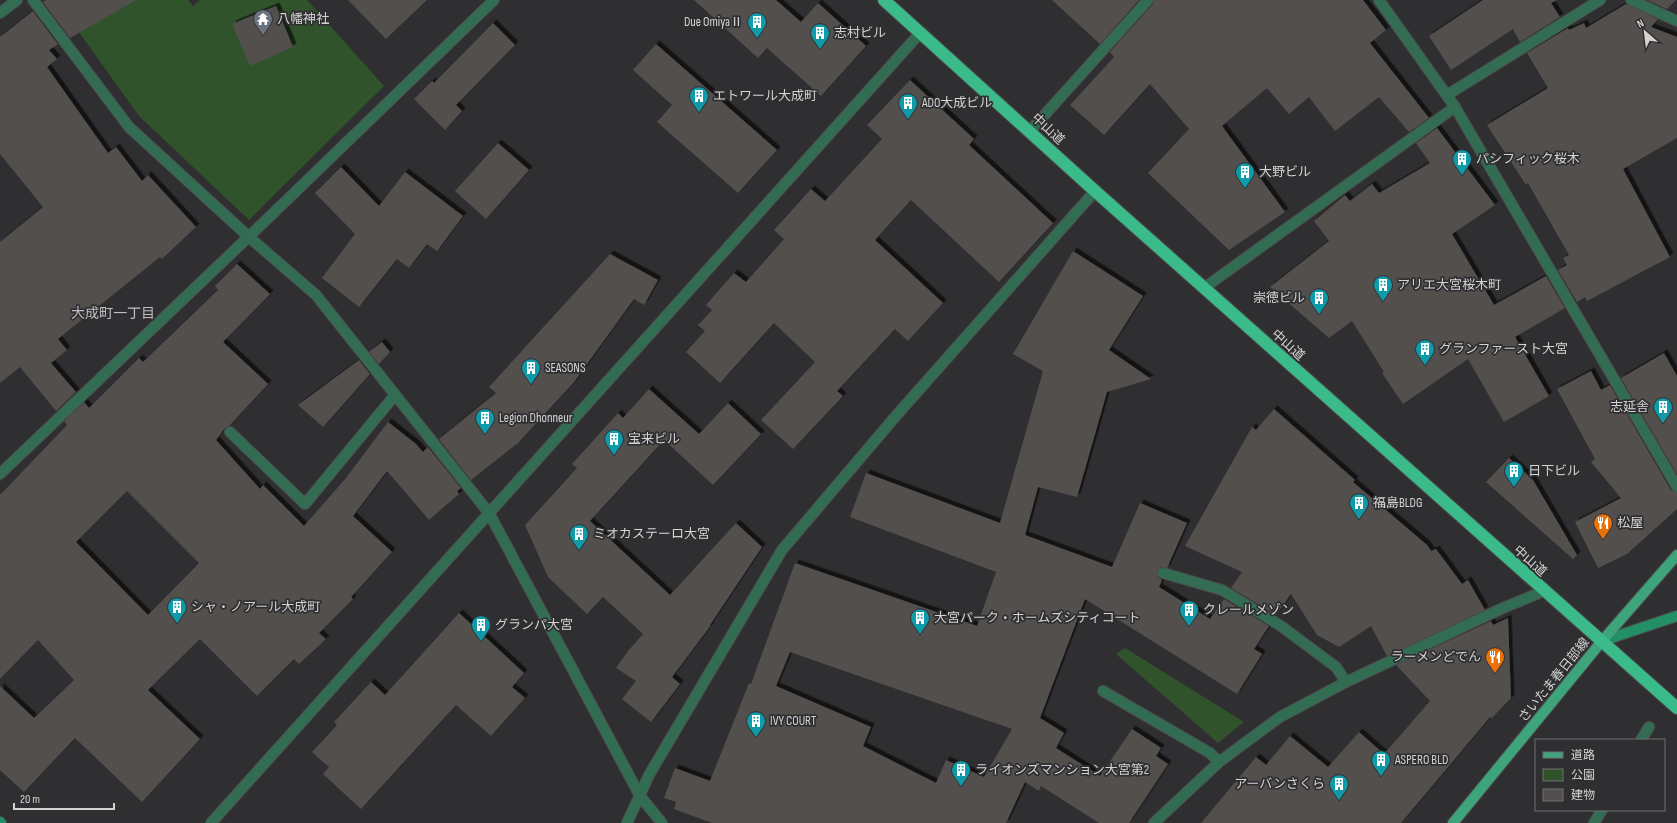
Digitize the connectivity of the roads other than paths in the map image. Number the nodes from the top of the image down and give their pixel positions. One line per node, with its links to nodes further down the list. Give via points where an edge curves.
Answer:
1 (17, 0): 9 (street)
2 (33, 0): 16 (street, via 129,127)
3 (494, 0): 16 (street)
4 (884, 0): 11 (highway, 中山道)
5 (1148, 0): 14 (street)
6 (1379, 0): 12 (street)
7 (1600, 0): 12 (street)
8 (1631, 0): 10 (street)
9 (0, 14)
10 (1677, 21)
11 (921, 32): 14 (highway, 中山道); 22 (street)
12 (1447, 95): 13 (street)
13 (1455, 107): 17 (street); 21 (street)
14 (1030, 131): 15 (highway, 中山道)
15 (1095, 192): 17 (highway, 中山道); 34 (street, via 895,417 782,550 649,775)
16 (249, 237): 18 (street, via 316,295); 20 (street)
17 (1204, 288): 25 (highway, 中山道)
18 (395, 395): 19 (street, via 305,504); 22 (street)
19 (230, 432)
20 (0, 474)
21 (1677, 487)
22 (489, 513): 34 (street); 36 (street)
23 (1677, 555): 27 (main road, さいたま春日部線)
24 (1163, 573): 28 (street, via 1222,590 1281,626 1336,667)
25 (1544, 592): 27 (highway, 中山道); 28 (street, via 1503,608)
26 (1677, 616): 27 (main road)
27 (1602, 641): 30 (highway, 中山道); 40 (main road, さいたま春日部線)
28 (1346, 682): 33 (street, via 1280,717)
29 (1103, 691): 33 (street, via 1210,753)
30 (1677, 708)
31 (1649, 727): 32 (street)
32 (1642, 739)
33 (1219, 762): 39 (street)
34 (640, 796): 37 (street); 38 (street)
35 (1601, 811): 41 (street)
36 (211, 823)
37 (627, 823)
38 (662, 823)
39 (1154, 823)
40 (1453, 823)
41 (1594, 823)

